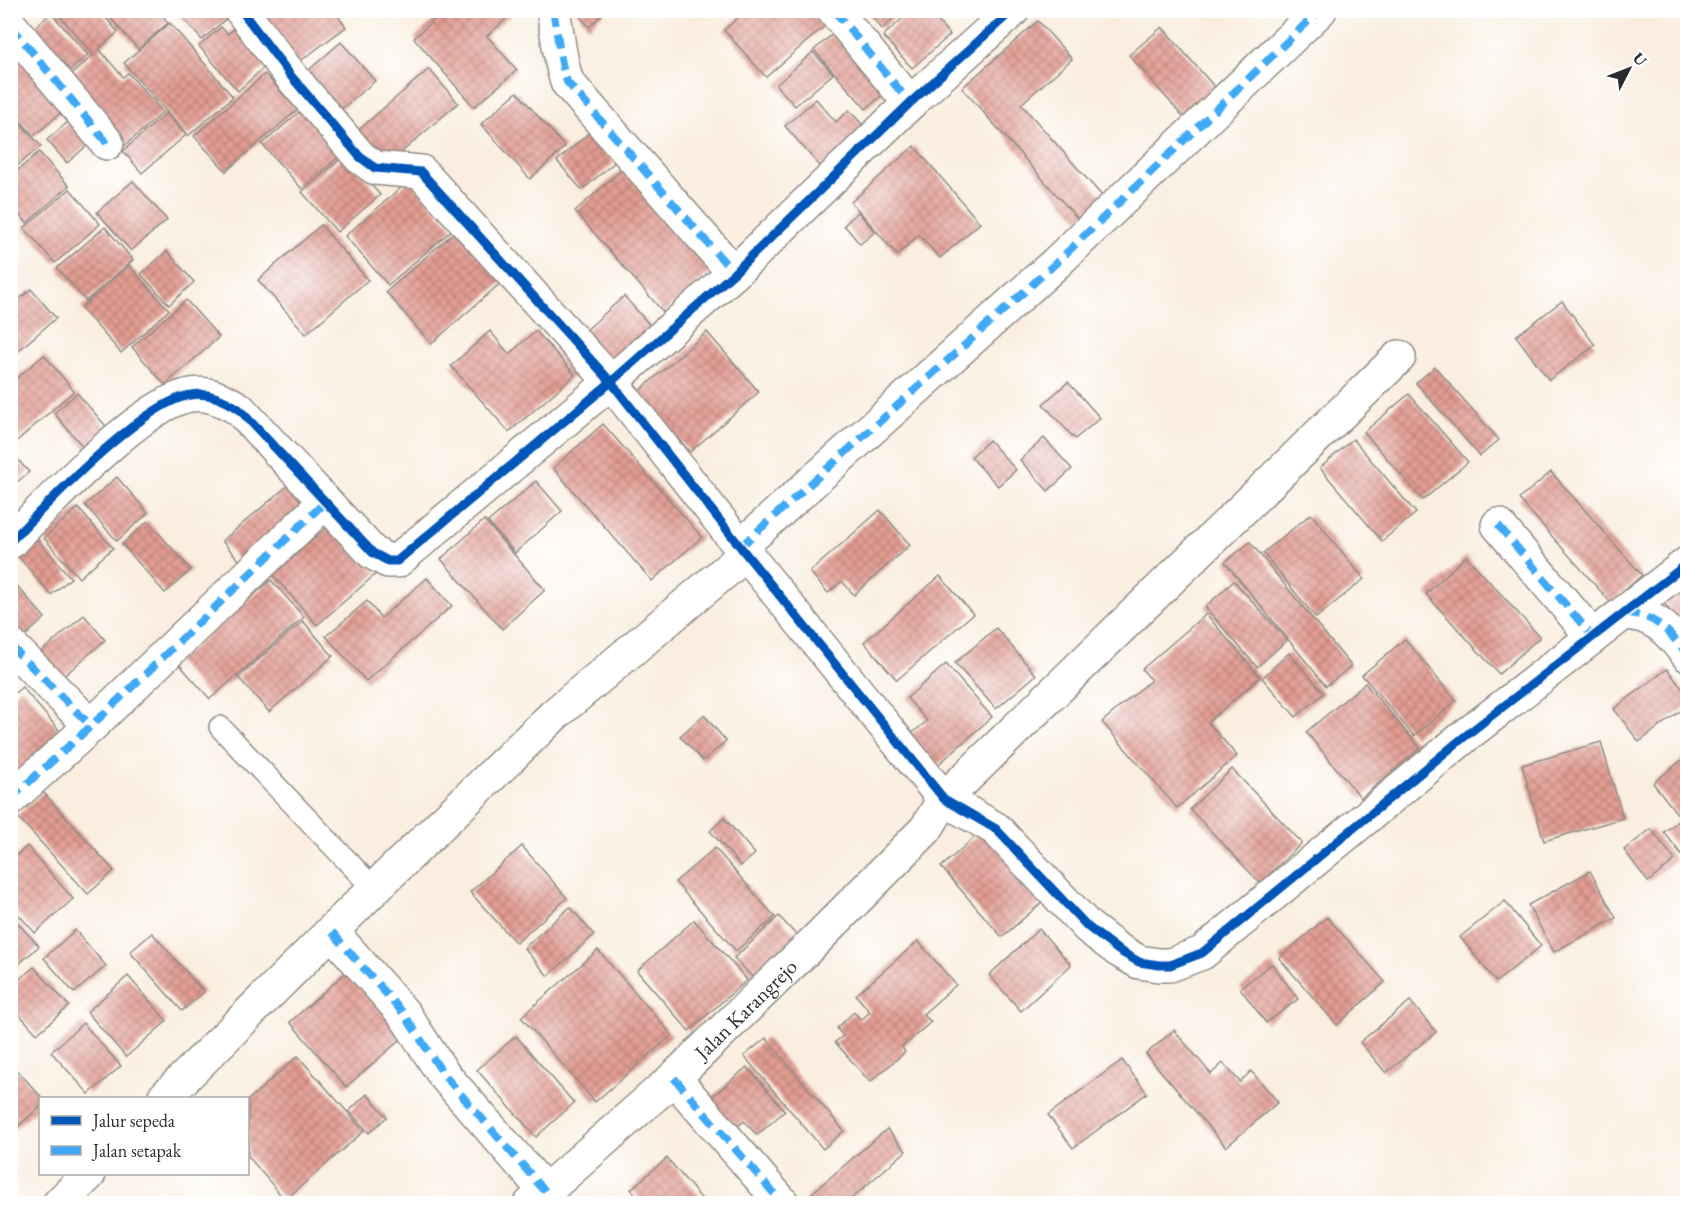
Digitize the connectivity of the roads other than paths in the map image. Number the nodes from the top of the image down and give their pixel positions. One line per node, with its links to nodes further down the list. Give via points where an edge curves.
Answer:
1 (241, 10): 11 (street, via 360,157 375,168 421,172)
2 (553, 10): 9 (street, via 559,60 567,82)
3 (834, 10): 7 (street)
4 (1013, 10): 7 (street)
5 (1320, 10): 15 (street, via 1056,263)
6 (10, 25): 8 (street)
7 (910, 103): 9 (street)
8 (107, 143)
9 (734, 273): 11 (street)
10 (1399, 357): 24 (street, Jalan Karangrejo)
11 (611, 382): 12 (street, via 397,561 374,553); 15 (street)
12 (325, 502): 14 (street, via 239,409 224,400 193,394 159,406 56,493); 21 (street)
13 (1498, 525): 18 (street)
14 (10, 543)
15 (743, 550): 24 (street); 25 (street, via 554,715)
16 (1688, 563): 17 (street)
17 (1624, 613): 18 (street); 20 (street, via 1656,621)
18 (1593, 637): 24 (street, via 1464,737 1202,953 1170,965 1139,962 1118,950 1088,927 996,829)
19 (10, 645): 21 (street)
20 (1688, 655)
21 (91, 726): 23 (street)
22 (220, 727): 25 (lane)
23 (10, 799)
24 (944, 799): 27 (street, Jalan Karangrejo, via 926,829 898,859)
25 (374, 889): 26 (street)
26 (332, 932): 28 (street); 30 (street, via 404,1014 444,1075)
27 (674, 1078): 30 (street, Jalan Karangrejo); 32 (street)
28 (165, 1097)
29 (87, 1175): 31 (street)
30 (538, 1197)
31 (59, 1203)
32 (783, 1203)

